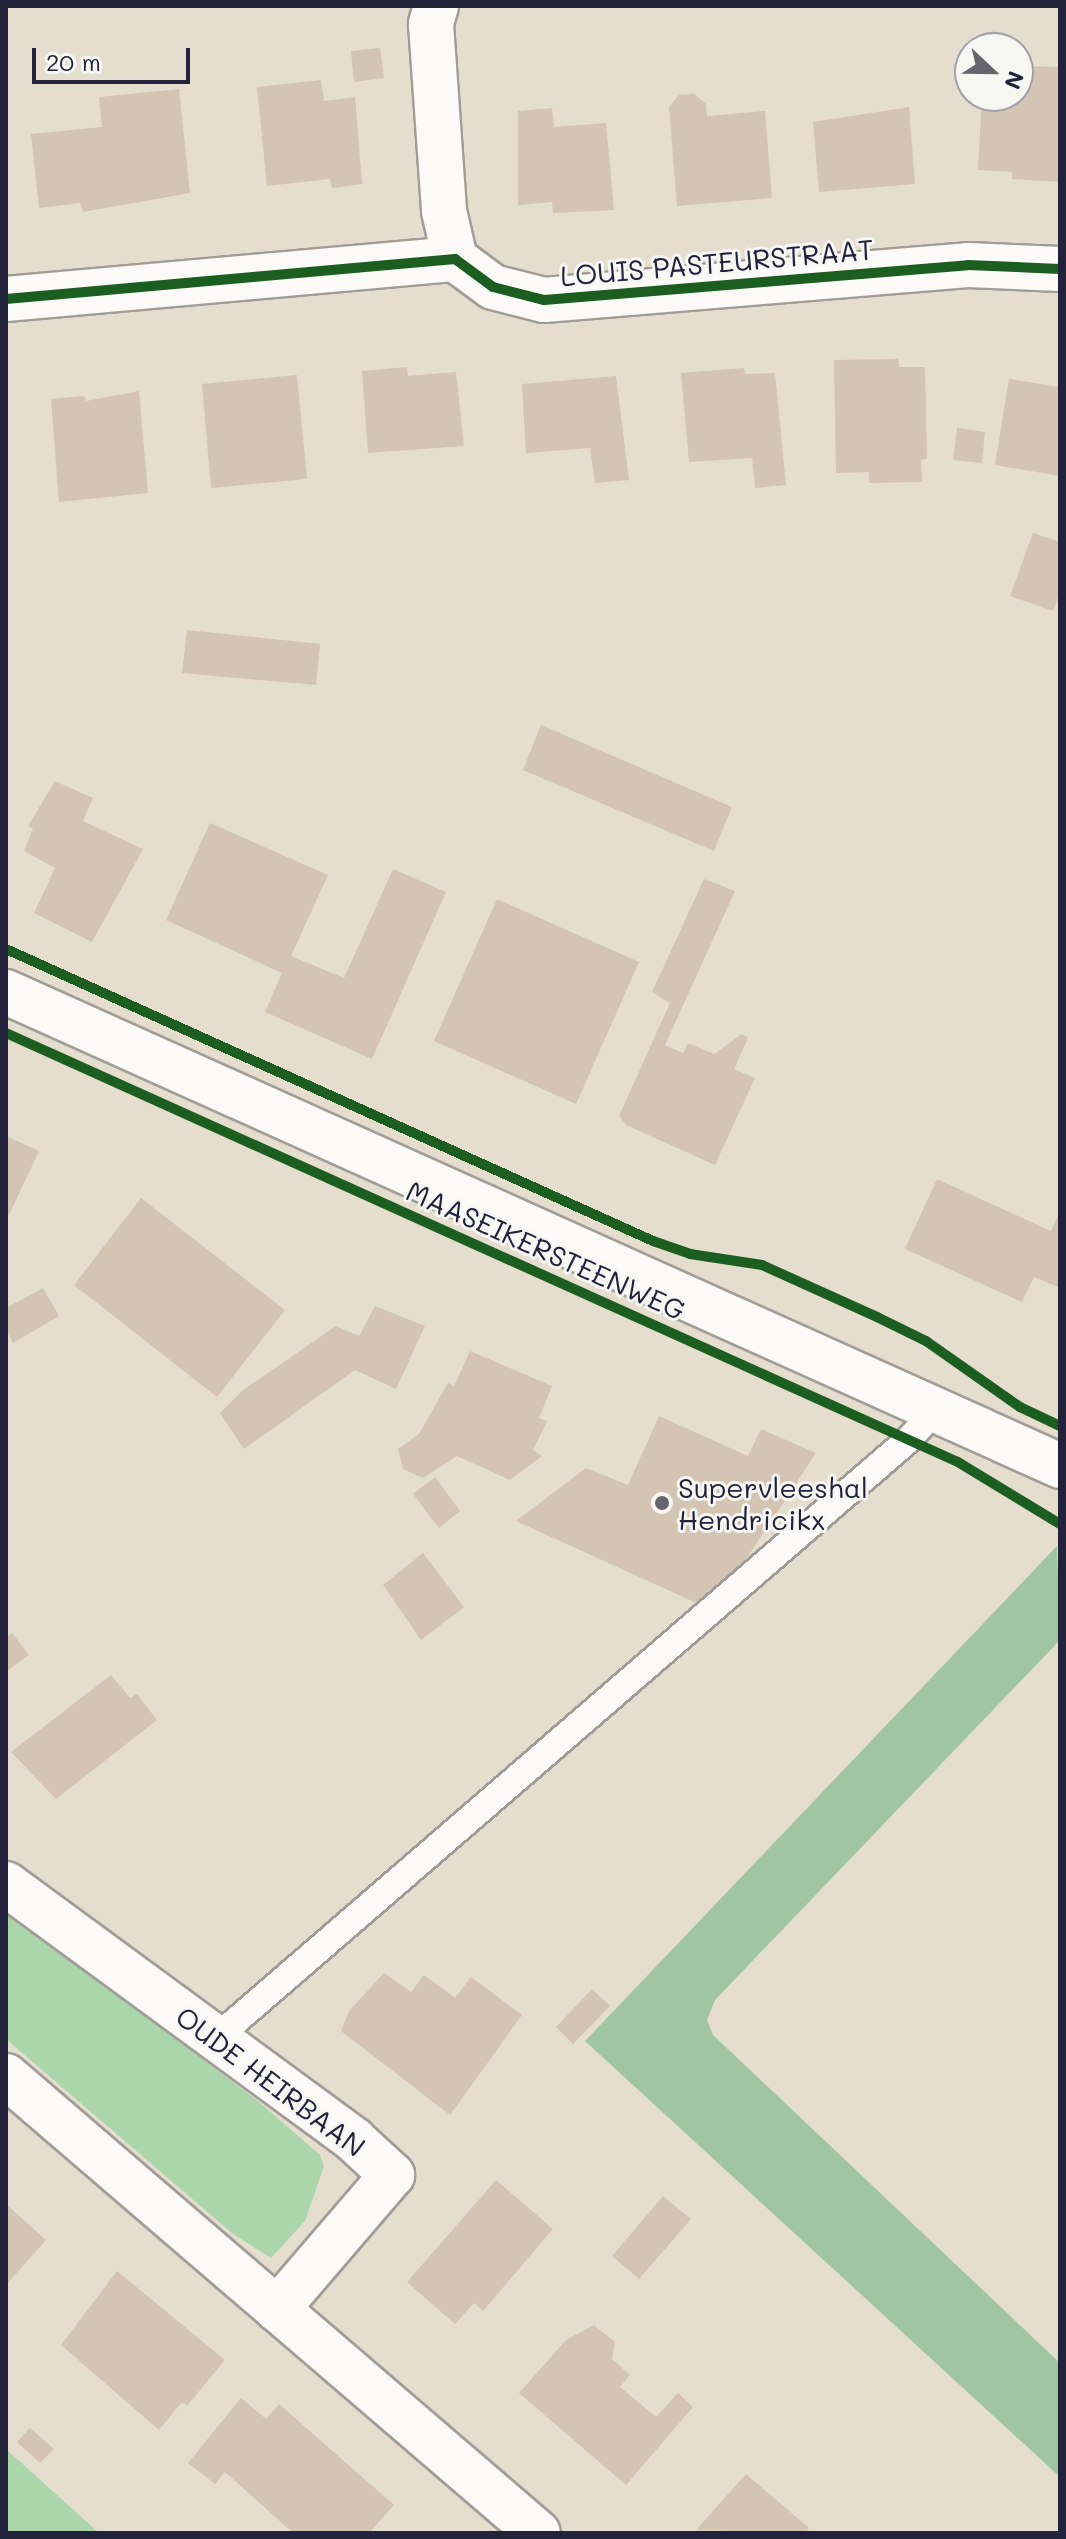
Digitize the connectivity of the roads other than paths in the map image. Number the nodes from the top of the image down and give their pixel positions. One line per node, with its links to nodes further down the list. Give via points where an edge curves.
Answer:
1 (436, 6): 2 (street, via 431,24 444,211)
2 (455, 259): 3 (street, LOUIS PASTEURSTRAAT, via 493,287 544,300 968,265); 4 (street)
3 (1060, 269)
4 (6, 299)
5 (6, 992): 6 (street, MAASEIKERSTEENWEG)
6 (936, 1410): 7 (street, MAASEIKERSTEENWEG); 9 (lane, via 897,1450)
7 (1060, 1466)
8 (6, 1884): 9 (street, OUDE HEIRBAAN)
9 (216, 2038): 11 (street, OUDE HEIRBAAN, via 354,2140 392,2175)
10 (6, 2076): 11 (street)
11 (277, 2309): 12 (street)
12 (538, 2533)

